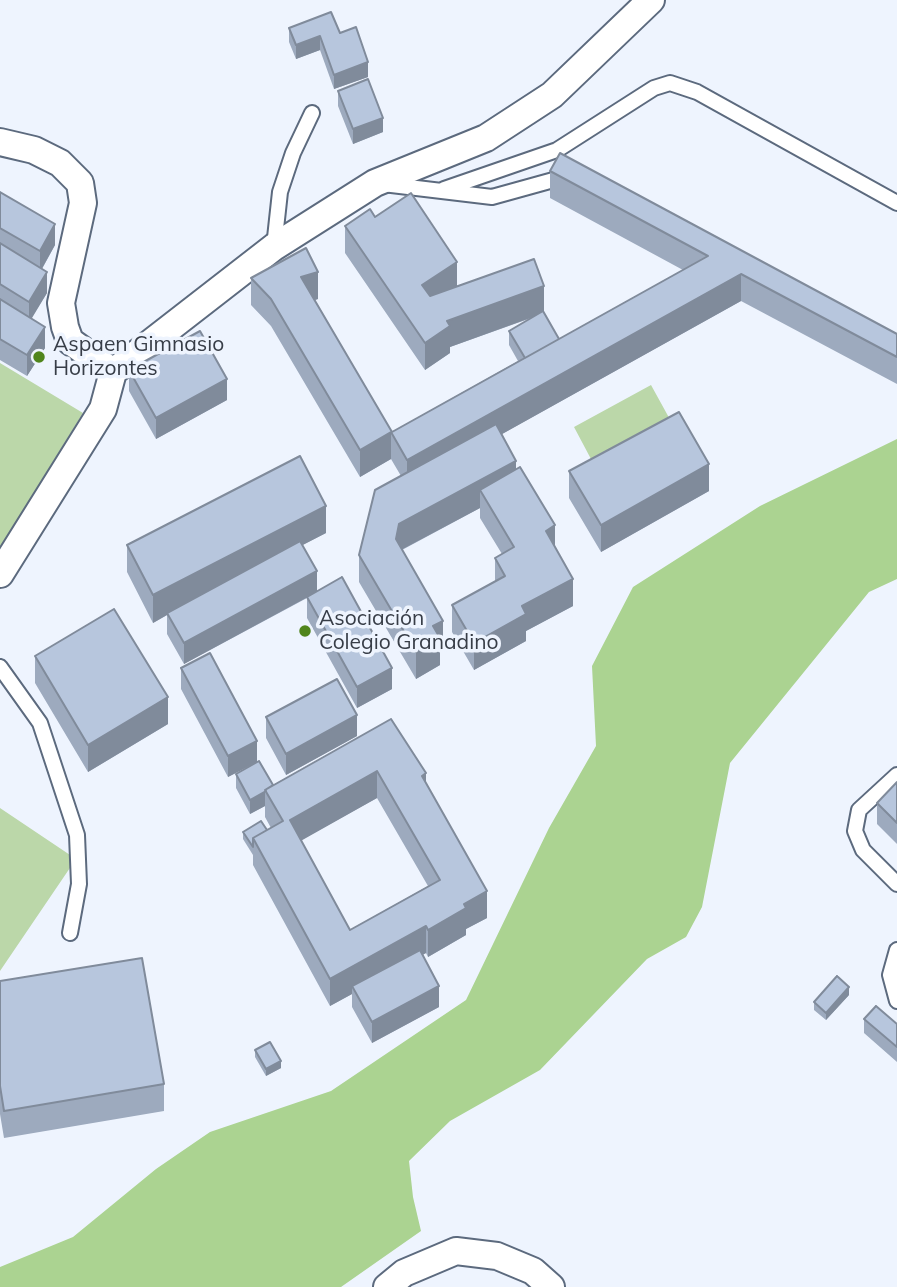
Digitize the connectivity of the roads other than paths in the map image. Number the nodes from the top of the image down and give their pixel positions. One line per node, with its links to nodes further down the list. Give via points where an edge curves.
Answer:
1 (651, 0): 5 (street, via 552,95 486,138)
2 (312, 113): 8 (lane, via 280,192)
3 (0, 142): 9 (street, via 34,150 60,163 80,183 83,203 61,303 65,327 70,341)
4 (587, 182): 6 (lane, via 557,178 492,197)
5 (375, 183): 6 (lane); 8 (street)
6 (439, 191): 7 (lane, via 557,150 654,88 670,83 696,92)
7 (897, 203)
8 (274, 247): 9 (street)
9 (113, 372): 10 (street, via 103,409)
10 (0, 574)
11 (0, 667): 14 (lane, via 40,723 77,835 79,884)
12 (897, 775): 13 (lane, via 859,810 855,831 863,850)
13 (897, 884)
14 (70, 933)
15 (897, 950): 16 (lane, via 890,975)
16 (897, 1001)
17 (387, 1287): 18 (street, via 404,1273 456,1251 497,1256 533,1272)
18 (551, 1287)

